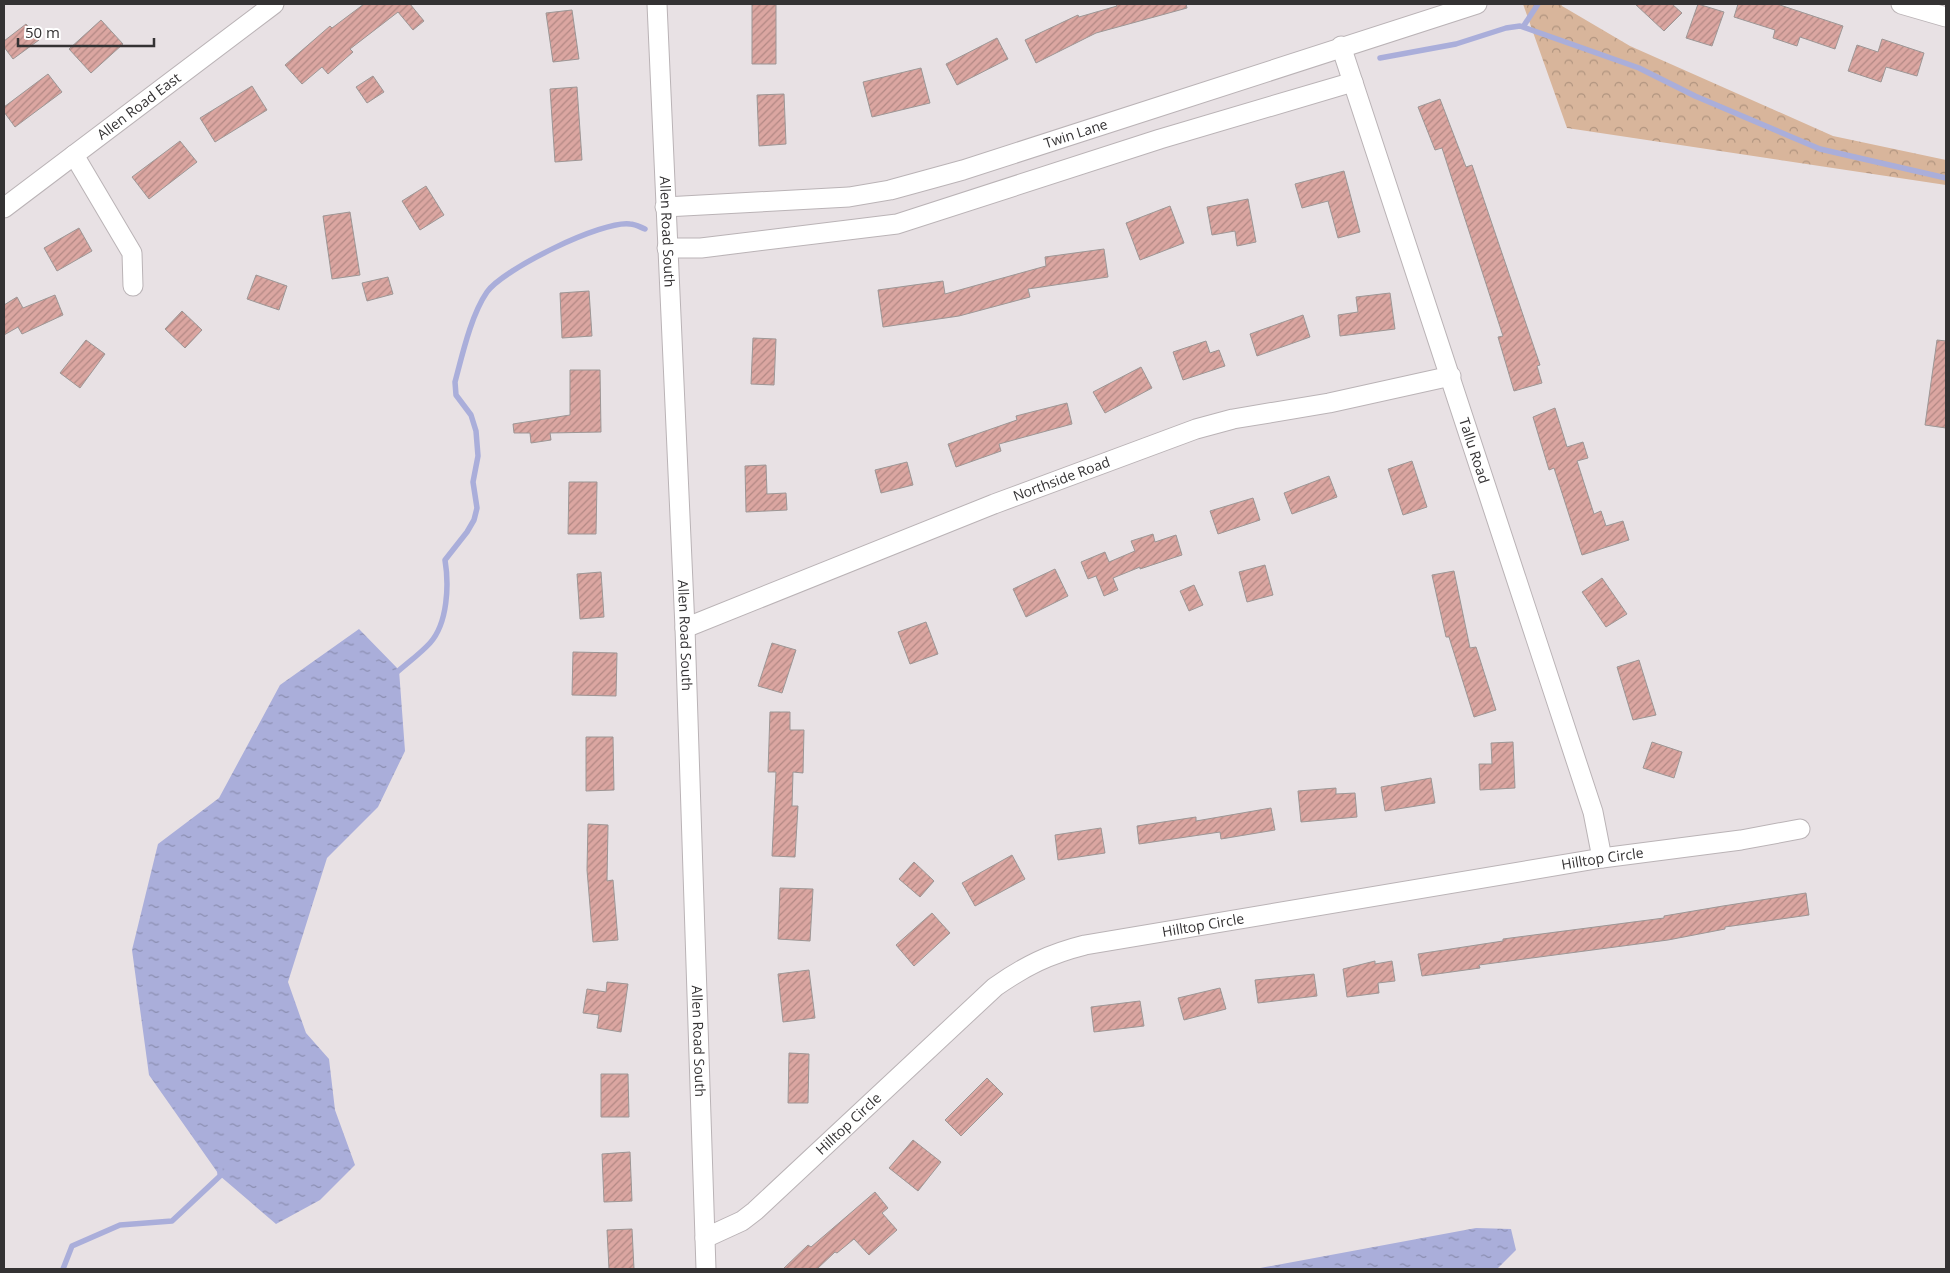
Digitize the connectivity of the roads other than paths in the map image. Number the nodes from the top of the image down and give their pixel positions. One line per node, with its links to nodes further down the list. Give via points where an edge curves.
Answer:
1 (274, 4): 8 (street, Allen Road East)
2 (657, 4): 9 (street, Allen Road South)
3 (1477, 4): 6 (street, Twin Lane)
4 (1901, 4): 5 (street)
5 (1946, 17)
6 (1341, 46): 7 (street, Tallu Road); 9 (street, Twin Lane, via 963,170 890,190 849,196)
7 (1353, 82): 11 (street, via 1160,139 897,224 710,247); 13 (street, Tallu Road)
8 (74, 155): 10 (street, Allen Road East); 12 (street, via 132,253)
9 (665, 207): 11 (street, Allen Road South)
10 (4, 208)
11 (667, 248): 14 (street, Allen Road South)
12 (133, 286)
13 (1451, 376): 14 (street, Northside Road, via 1196,429 994,504); 16 (street, Tallu Road, via 1593,812)
14 (685, 628): 17 (street, Allen Road South)
15 (1800, 829): 16 (street, Hilltop Circle)
16 (1602, 858): 17 (street, Hilltop Circle, via 1085,945 1027,965 995,987 755,1211 742,1221)
17 (705, 1238): 18 (street, Allen Road South)
18 (706, 1269)

